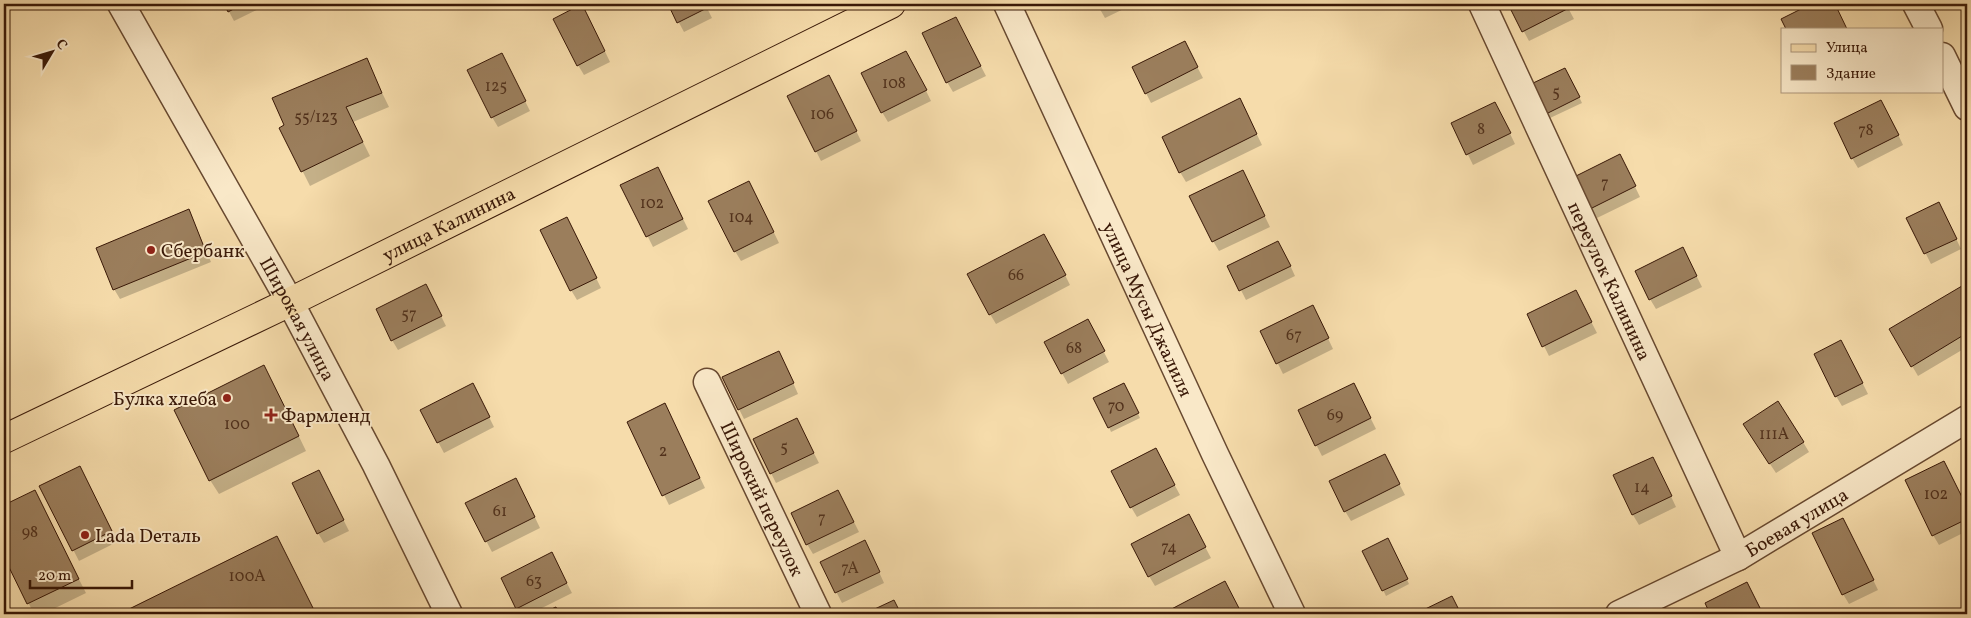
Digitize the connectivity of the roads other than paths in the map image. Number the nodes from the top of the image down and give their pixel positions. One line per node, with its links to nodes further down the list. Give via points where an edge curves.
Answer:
1 (121, 4): 9 (street, Широкая улица)
2 (891, 4): 9 (main road, улица Калинина)
3 (1007, 4): 16 (street, улица Мусы Джалиля)
4 (1482, 4): 13 (street, переулок Калинина)
5 (1916, 4): 6 (street)
6 (1928, 28)
7 (1944, 60): 8 (street)
8 (1967, 107)
9 (290, 302): 12 (main road, улица Калинина); 14 (street, Широкая улица, via 376,465)
10 (707, 382): 15 (street, Широкий переулок)
11 (1967, 419): 13 (street, Боевая улица)
12 (4, 439)
13 (1738, 557): 17 (street, Боевая улица)
14 (449, 614)
15 (818, 614)
16 (1292, 614)
17 (1619, 614)

